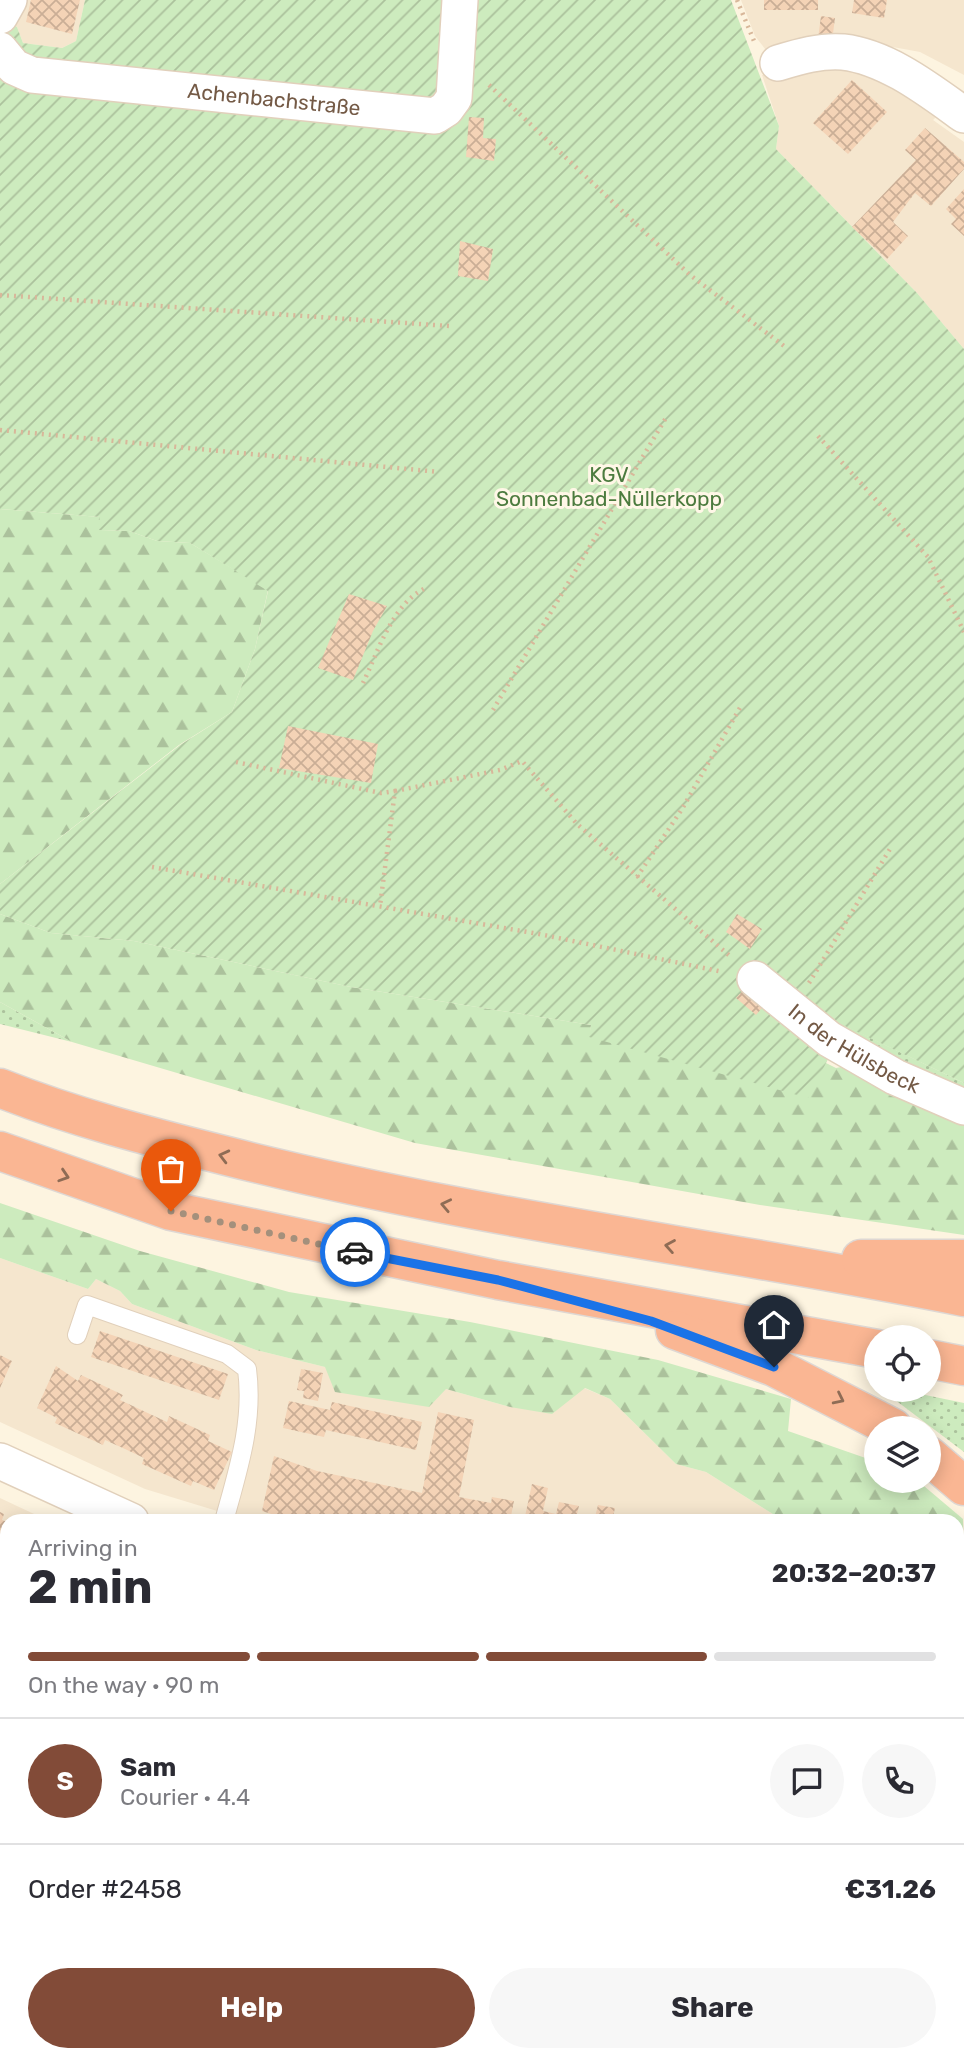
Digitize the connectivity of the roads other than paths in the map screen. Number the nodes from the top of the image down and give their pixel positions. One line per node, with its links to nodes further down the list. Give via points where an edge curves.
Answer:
1 (9, 0): 3 (street)
2 (460, 0): 4 (street, Achenbachstraße, via 454,98 435,116 32,75 14,67)
3 (0, 16)
4 (0, 50)
5 (778, 63): 6 (street, via 843,52 904,75)
6 (964, 115)
7 (755, 979): 9 (street, In der Hülsbeck, via 829,1039)
8 (0, 1088): 11 (highway, one-way to 8, via 486,1214 303,1175 156,1138)
9 (964, 1107)
10 (0, 1152): 13 (highway, one-way to 13, via 171,1211)
11 (737, 1258): 12 (highway); 14 (highway)
12 (964, 1259)
13 (498, 1280): 16 (highway); 19 (highway, one-way to 19, via 651,1321 749,1358)
14 (964, 1297)
15 (77, 1335): 24 (lane, via 87,1305 227,1354 247,1369 248,1432)
16 (864, 1347)
17 (941, 1361): 18 (highway)
18 (964, 1366)
19 (868, 1416)
20 (0, 1461): 23 (street)
21 (941, 1466): 22 (highway)
22 (964, 1486)
23 (116, 1514)
24 (226, 1514)

